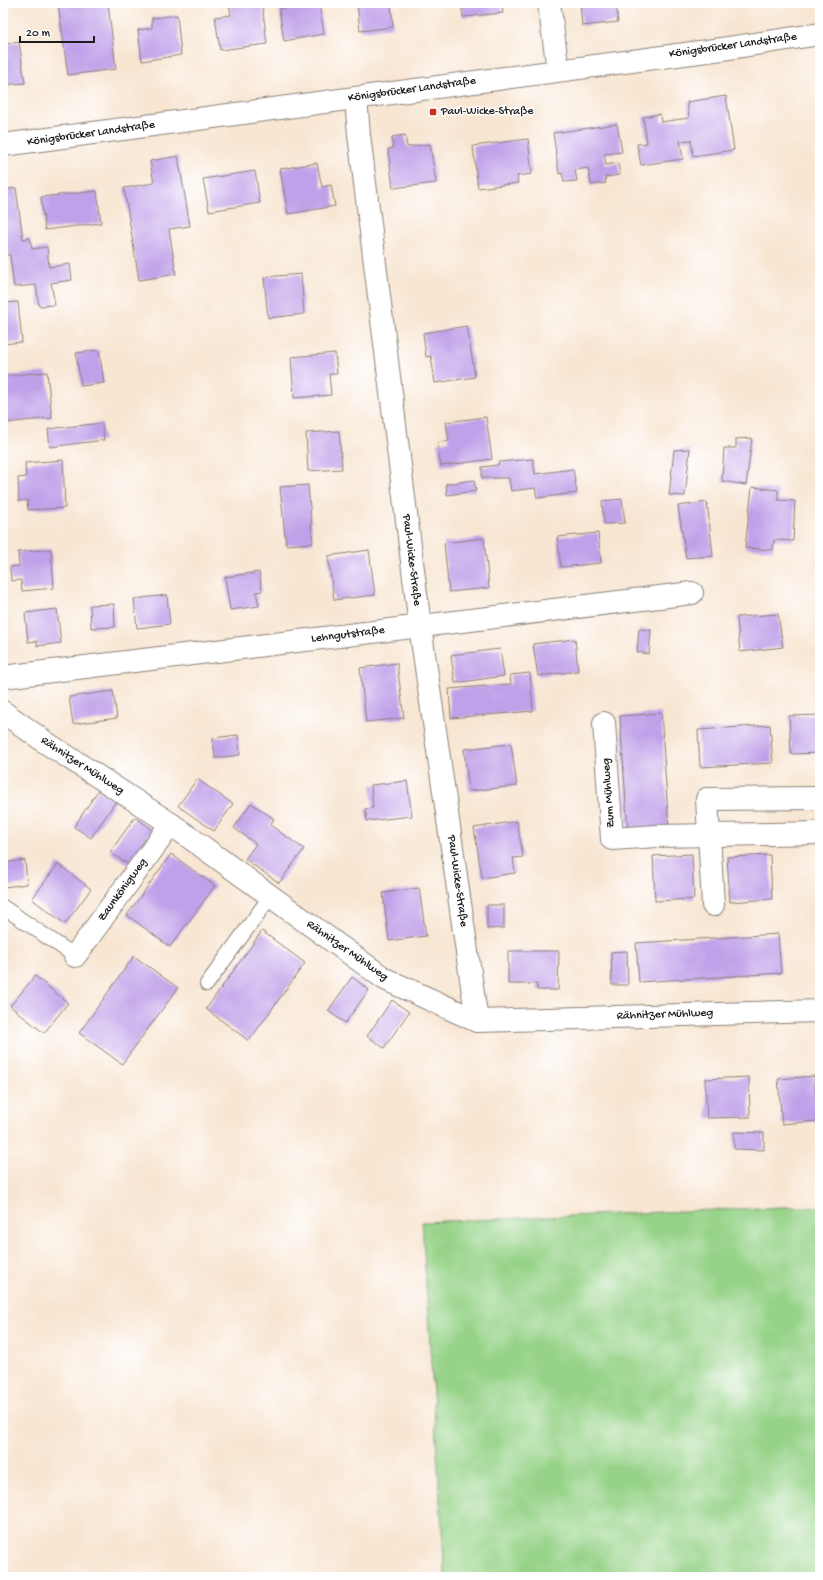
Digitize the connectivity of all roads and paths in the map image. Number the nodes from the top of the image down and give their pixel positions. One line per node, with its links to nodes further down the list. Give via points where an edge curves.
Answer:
1 (548, 3): 3 (street)
2 (820, 34): 3 (street, Königsbrücker Landstraße)
3 (558, 70): 4 (street, Königsbrücker Landstraße)
4 (356, 98): 5 (street, Königsbrücker Landstraße); 7 (street, Paul-Wicke-Straße)
5 (3, 145)
6 (692, 593): 7 (street, Lehngutstraße)
7 (420, 626): 8 (street, Lehngutstraße); 21 (street, Paul-Wicke-Straße)
8 (3, 677)
9 (3, 712): 12 (street, Rähnitzer Mühlweg)
10 (604, 723): 14 (street, Zum Mühlweg, via 612,839)
11 (820, 798): 14 (street, via 707,799)
12 (171, 824): 15 (street, Rähnitzer Mühlweg); 18 (street, Zaunkönigweg)
13 (820, 832): 14 (street, Zum Mühlweg)
14 (709, 834): 16 (street)
15 (270, 898): 19 (lane); 21 (street, Rähnitzer Mühlweg, via 385,979)
16 (713, 905)
17 (3, 907): 18 (lane)
18 (76, 956)
19 (206, 984)
20 (820, 1011): 21 (street, Rähnitzer Mühlweg)
21 (477, 1021)

